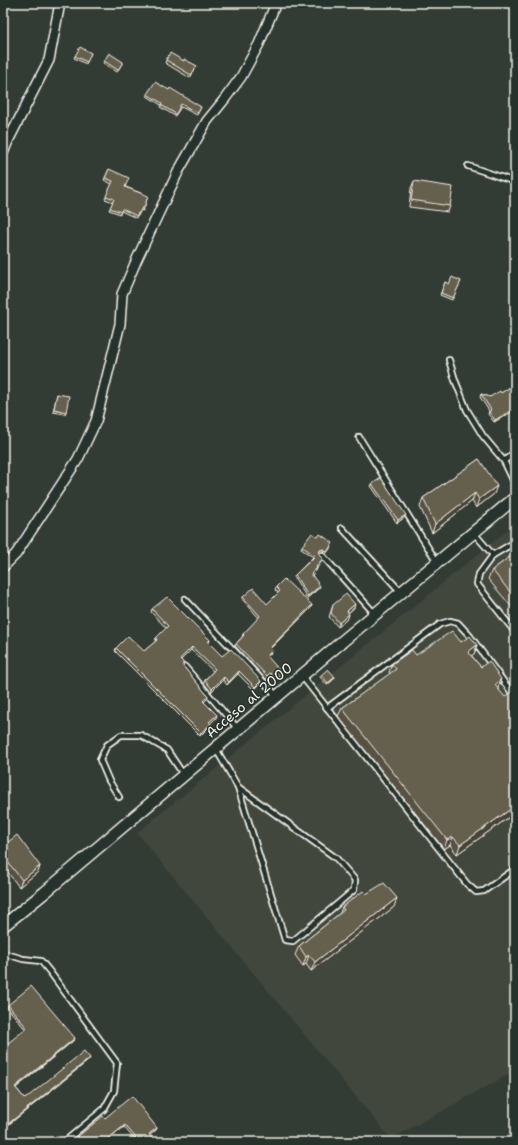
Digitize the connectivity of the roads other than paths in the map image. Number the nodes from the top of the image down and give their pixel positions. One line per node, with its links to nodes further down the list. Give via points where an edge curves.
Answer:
1 (60, 3): 3 (street, via 49,60)
2 (276, 3): 18 (street, via 260,44 241,77 207,121 175,178 137,258 122,294 120,324 96,421 78,459 16,554)
3 (3, 153)
4 (468, 166): 5 (lane)
5 (515, 182)
6 (449, 360): 9 (lane, via 467,410 483,436)
7 (359, 436): 17 (lane)
8 (515, 452): 9 (lane)
9 (504, 461): 10 (lane)
10 (515, 484)
11 (515, 498): 13 (street, Acceso al 2000)
12 (342, 528): 19 (lane)
13 (473, 532): 16 (lane); 17 (street, Acceso al 2000)
14 (515, 542): 16 (lane)
15 (322, 555): 21 (lane)
16 (493, 556): 22 (lane, via 478,574 477,584)
17 (437, 562): 19 (street, Acceso al 2000)
18 (3, 567)
19 (401, 592): 21 (street, Acceso al 2000)
20 (185, 599): 25 (lane)
21 (375, 614): 24 (street, Acceso al 2000)
22 (515, 632)
23 (185, 667): 28 (lane)
24 (301, 675): 25 (street, Acceso al 2000); 27 (lane)
25 (277, 696): 28 (street, Acceso al 2000)
26 (515, 696): 27 (lane, via 470,636 458,623 450,621 440,624)
27 (327, 708): 33 (lane, via 476,892 484,891)
28 (238, 728): 29 (street, Acceso al 2000)
29 (215, 748): 30 (street, Acceso al 2000); 31 (lane)
30 (183, 774): 32 (lane, via 168,750 141,735 121,735 107,745 100,760); 34 (street, Acceso al 2000)
31 (238, 787): 31 (lane, via 285,940 293,941 354,890 355,880 336,858)
32 (119, 798)
33 (515, 869)
34 (3, 926)
35 (3, 953): 36 (lane, via 40,961 117,1063 114,1091 104,1109)
36 (64, 1142)

